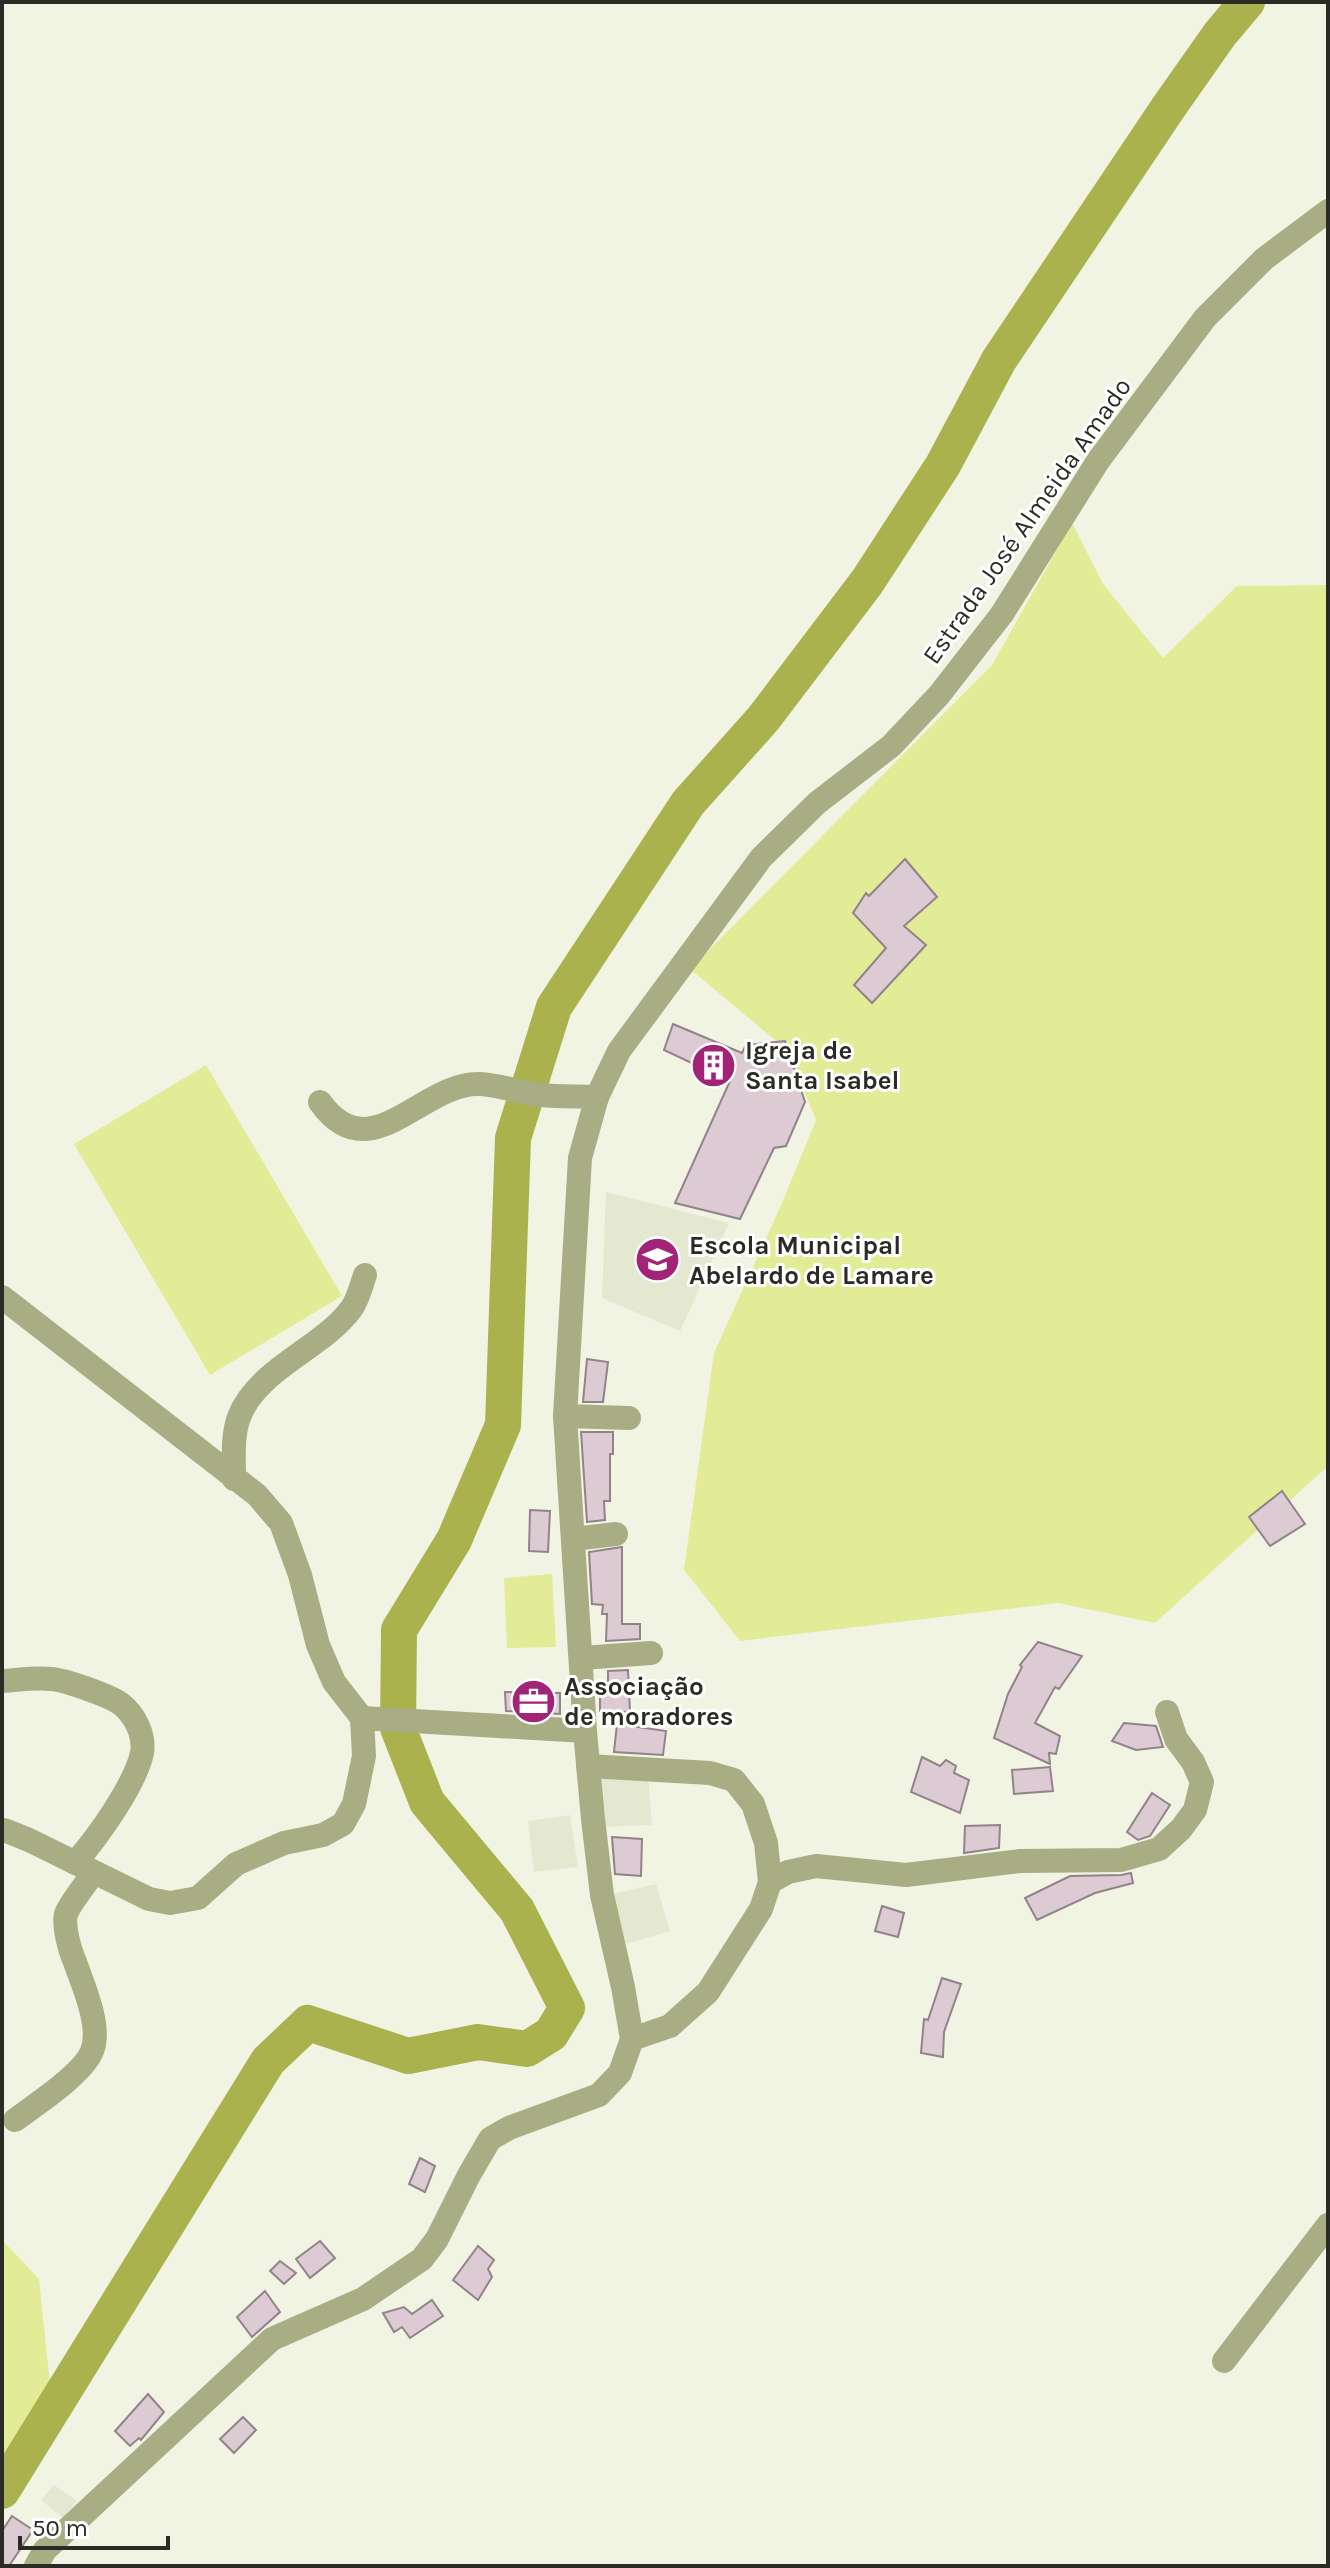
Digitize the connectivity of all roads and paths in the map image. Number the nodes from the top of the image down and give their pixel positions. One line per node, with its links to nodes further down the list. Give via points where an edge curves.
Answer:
1 (1328, 211): 2 (street, Estrada José Almeida Amado, via 1264,259 1205,318 1098,461 1002,614 939,695 891,746 817,803 761,858 619,1051)
2 (597, 1097): 3 (street, via 462,1086 381,1128 361,1129 330,1116); 6 (street, Estrada José Almeida Amado, via 580,1158)
3 (320, 1102)
4 (365, 1275): 8 (street, via 340,1322 282,1366 240,1414)
5 (2, 1297): 8 (street)
6 (565, 1416): 7 (street); 10 (street, Estrada José Almeida Amado)
7 (629, 1418)
8 (234, 1479): 15 (street, via 257,1495 281,1523 334,1682)
9 (616, 1534): 10 (street)
10 (573, 1539): 12 (street, Estrada José Almeida Amado)
11 (651, 1653): 12 (street)
12 (581, 1658): 16 (street, Estrada José Almeida Amado)
13 (2, 1681): 19 (street, via 51,1678 81,1687 120,1704 140,1727 142,1752 129,1785 90,1846)
14 (1167, 1712): 20 (street, via 1176,1739 1202,1782 1195,1810 1159,1849 1121,1860 1020,1861 906,1875 816,1866)
15 (369, 1718): 16 (street); 19 (street, via 354,1804 343,1824 323,1835 284,1843 236,1864 198,1898 170,1903 149,1899)
16 (585, 1731): 17 (street, Estrada José Almeida Amado)
17 (588, 1766): 20 (street, via 710,1773 734,1780 753,1804 766,1843); 21 (street, Estrada José Almeida Amado, via 602,1895)
18 (4, 1830): 19 (street)
19 (84, 1868): 22 (street, via 66,1915 69,1947 94,2026 92,2051 78,2070)
20 (770, 1882): 21 (street, via 761,1909 708,1992 670,2026)
21 (632, 2039): 25 (street, via 620,2073 599,2095 490,2139 422,2259 363,2299 272,2339 45,2550)
22 (15, 2120)
23 (1328, 2225): 24 (street)
24 (1224, 2361)
25 (36, 2566)

